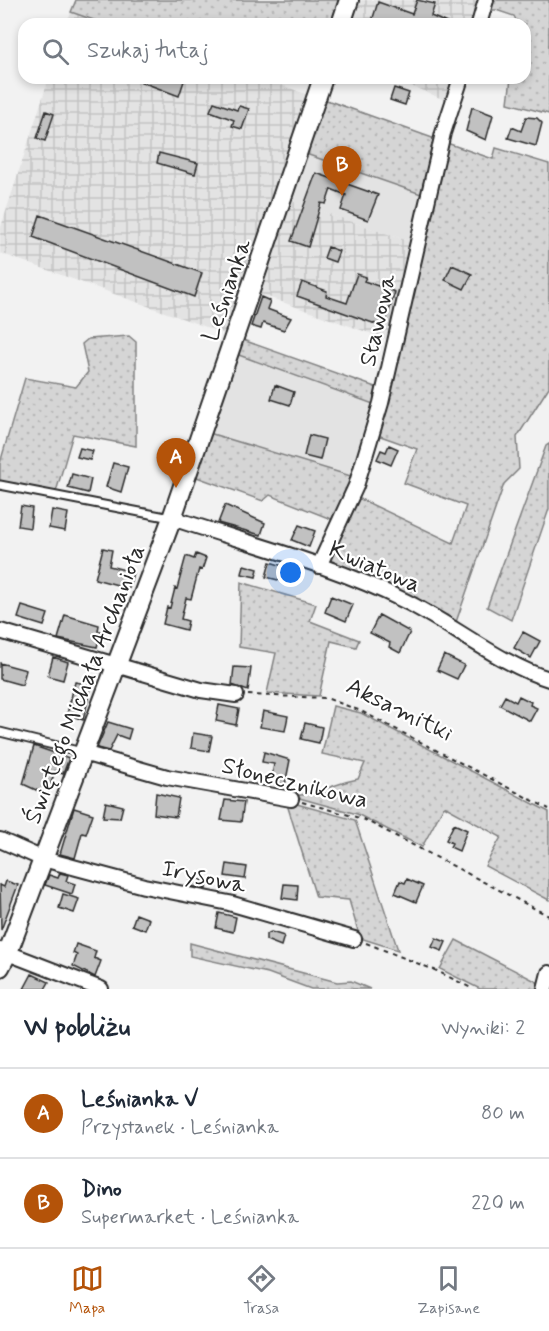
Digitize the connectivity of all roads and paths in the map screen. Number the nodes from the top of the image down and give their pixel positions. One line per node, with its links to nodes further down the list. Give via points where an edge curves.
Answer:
1 (349, 0): 3 (street)
2 (486, 0): 4 (street)
3 (343, 18)
4 (481, 18)
5 (321, 84): 8 (street, Leśnianka)
6 (459, 84): 9 (street, Stawowa, via 443,133 381,403 356,486)
7 (0, 485): 8 (lane)
8 (172, 518): 9 (street, Kwiatowa); 11 (street, Świętego Michała Archanioła)
9 (319, 566): 12 (street, Kwiatowa, via 405,601 520,667)
10 (0, 631): 11 (street)
11 (116, 666): 13 (street, via 201,690); 15 (street, Świętego Michała Archanioła)
12 (549, 679)
13 (236, 695): 17 (path, Aksamitki, via 326,698 361,711)
14 (0, 732): 15 (lane)
15 (83, 753): 16 (street, Słonecznikowa, via 167,777); 19 (street, Świętego Michała Archanioła)
16 (291, 799): 20 (path, Słonecznikowa, via 363,819)
17 (549, 809)
18 (0, 840): 19 (street, Irysowa)
19 (43, 860): 21 (street, Irysowa, via 229,903); 22 (street, Świętego Michała Archanioła)
20 (549, 916)
21 (354, 939): 25 (path)
22 (3, 956): 24 (street)
23 (549, 973): 26 (street)
24 (101, 989)
25 (473, 989)
26 (545, 989)

